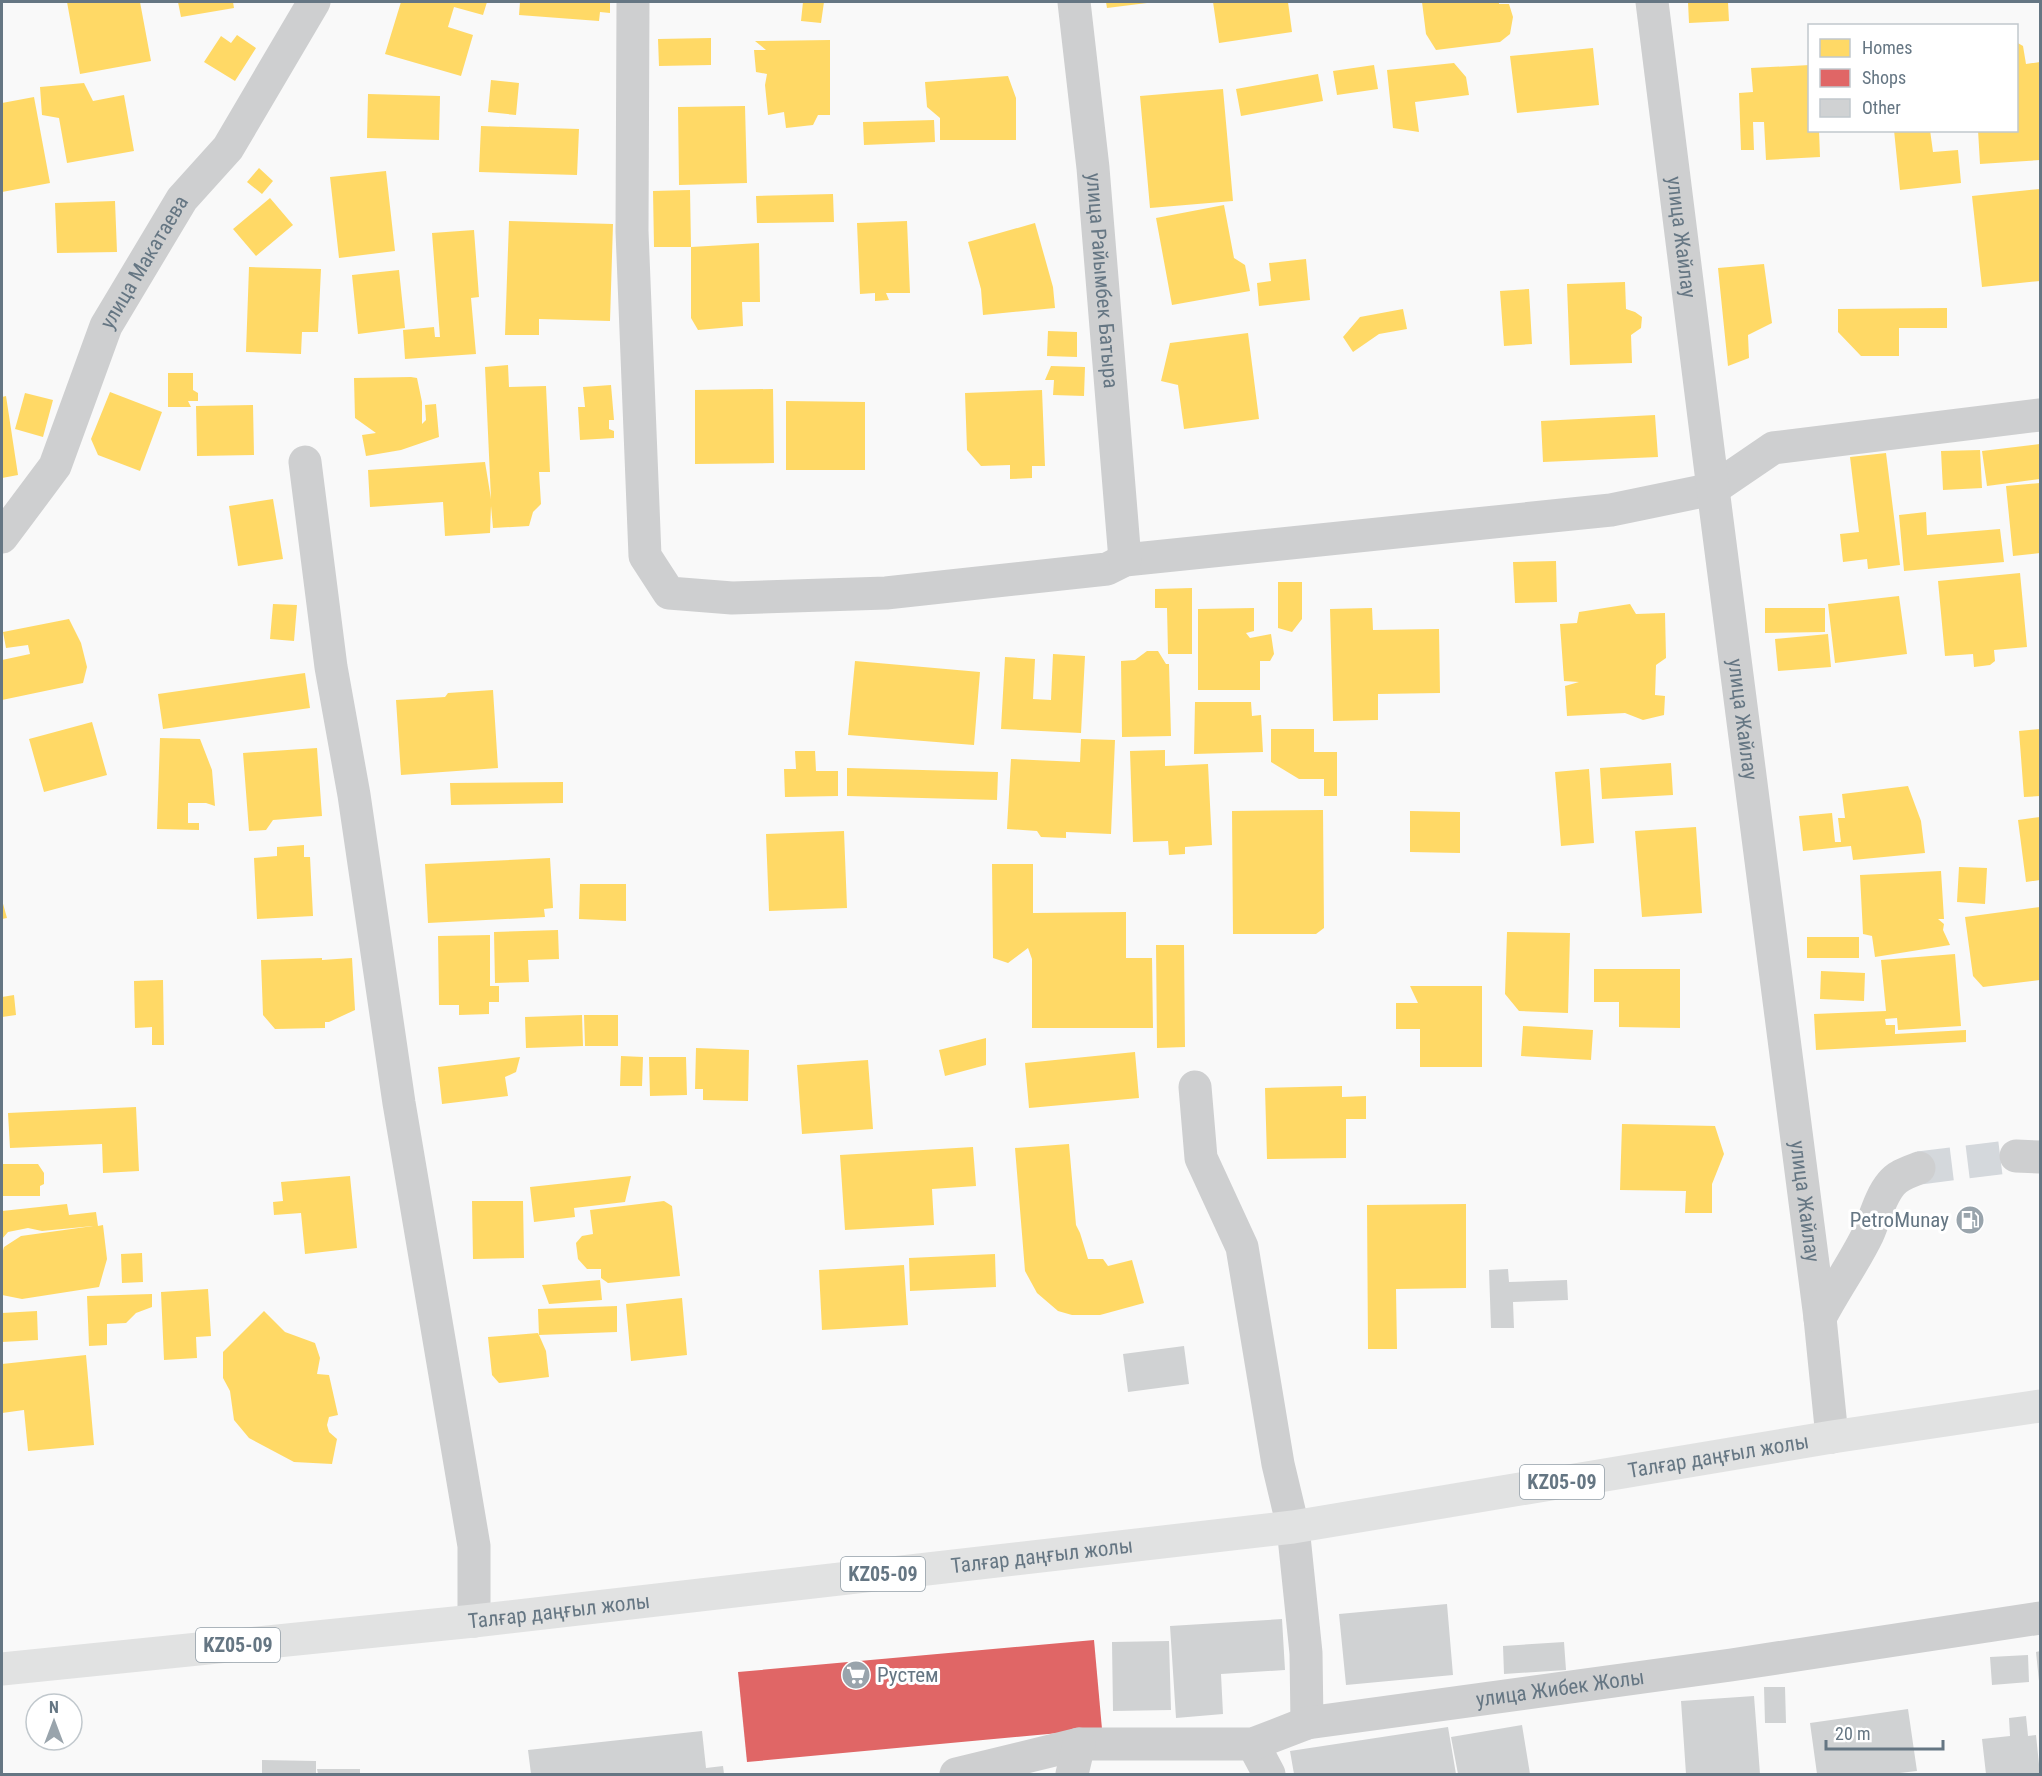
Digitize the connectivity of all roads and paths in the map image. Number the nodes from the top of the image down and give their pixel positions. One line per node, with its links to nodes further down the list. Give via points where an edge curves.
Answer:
1 (314, 2): 8 (street, улица Макатаева, via 228,148 182,199 106,326 55,466)
2 (633, 2): 9 (street, via 632,231 645,556 669,593 732,598 886,593 1107,569)
3 (1074, 2): 9 (street, улица Райымбек Батыра, via 1093,168)
4 (1652, 2): 7 (street, улица Жайлау)
5 (2040, 416): 7 (street, via 1773,448)
6 (305, 462): 17 (street, via 331,667 474,1546)
7 (1713, 489): 9 (street, via 1611,510); 12 (street, улица Жайлау)
8 (2, 537)
9 (1125, 560)
10 (1195, 1087): 15 (street, via 1200,1158 1242,1246 1278,1464)
11 (1919, 1168): 12 (street, via 1899,1176 1887,1190 1868,1234)
12 (1820, 1318): 14 (street, улица Жайлау)
13 (2040, 1406): 14 (main road, Талғар даңғыл жолы / KZ05-09)
14 (1832, 1437): 15 (main road, Талғар даңғыл жолы / KZ05-09)
15 (1293, 1527): 17 (main road, Талғар даңғыл жолы / KZ05-09); 19 (street, via 1306,1653)
16 (2040, 1618): 19 (street, улица Жибек Жолы)
17 (474, 1621): 18 (main road, Талғар даңғыл жолы / KZ05-09)
18 (2, 1669)
19 (1307, 1724): 20 (street, улица Жибек Жолы)
20 (1253, 1744): 21 (street, улица Жибек Жолы); 23 (street)
21 (1076, 1759): 22 (street, улица Жибек Жолы)
22 (956, 1774)
23 (1269, 1774)

